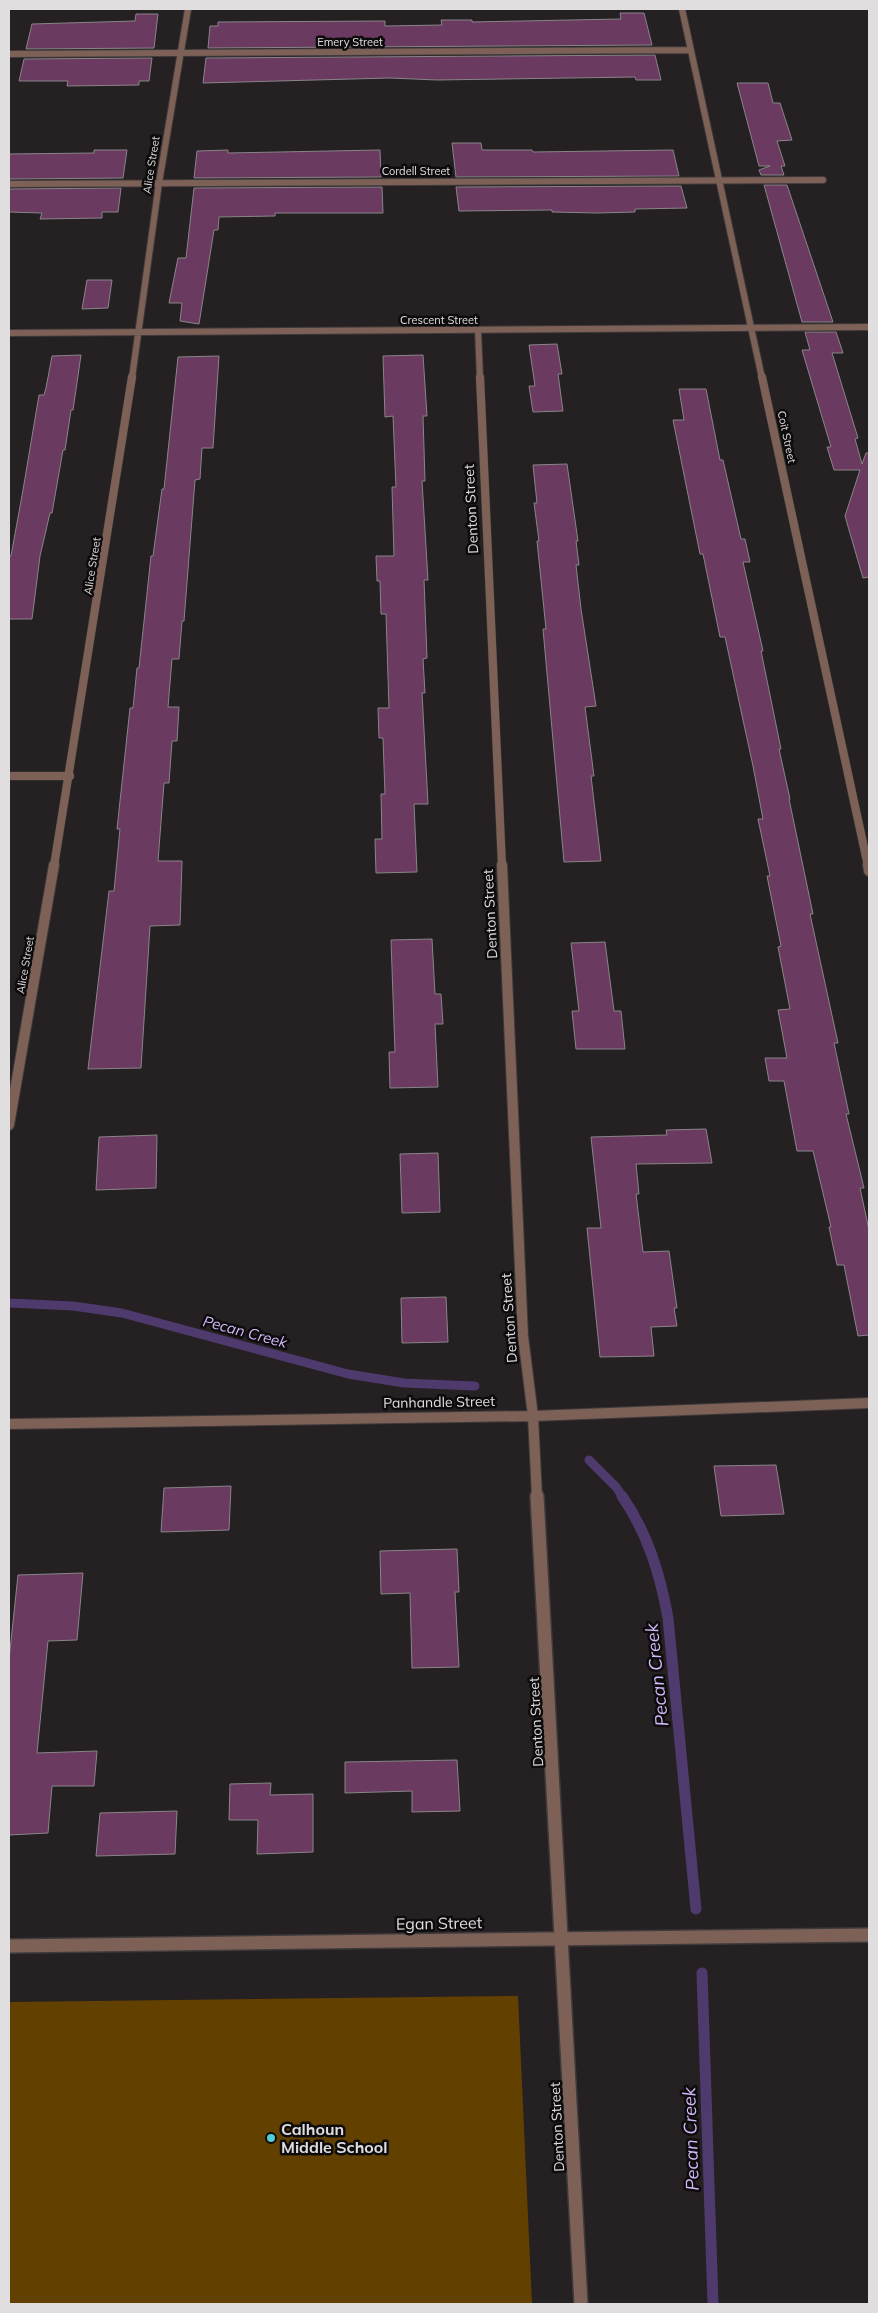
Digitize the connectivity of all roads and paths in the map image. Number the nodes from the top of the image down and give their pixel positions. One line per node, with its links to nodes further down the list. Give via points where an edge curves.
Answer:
1 (188, 9): 4 (street, Alice Street)
2 (682, 9): 3 (street, Coit Street)
3 (691, 50): 4 (street, Emery Street); 6 (street, Coit Street)
4 (180, 53): 5 (street, Emery Street); 9 (street, Alice Street)
5 (9, 54)
6 (719, 179): 7 (street, Cordell Street); 9 (street, Cordell Street); 11 (street, Coit Street)
7 (823, 180)
8 (9, 184): 9 (street, Cordell Street)
9 (159, 184): 13 (street, Alice Street)
10 (869, 327): 11 (street, Crescent Street)
11 (752, 328): 12 (street, Crescent Street); 17 (street, Coit Street)
12 (478, 330): 13 (street, Crescent Street); 20 (street, Denton Street, via 523,1336)
13 (140, 332): 14 (street, Crescent Street); 16 (street, Alice Street)
14 (9, 333)
15 (9, 776): 16 (street)
16 (70, 776): 18 (street, Alice Street)
17 (869, 871)
18 (9, 1125)
19 (869, 1403): 20 (street, Panhandle Street)
20 (533, 1416): 21 (street, Panhandle Street); 23 (street, Denton Street)
21 (9, 1424)
22 (869, 1936): 23 (street, Egan Street)
23 (563, 1939): 24 (street, Egan Street); 25 (street, Denton Street)
24 (9, 1946)
25 (581, 2304)

